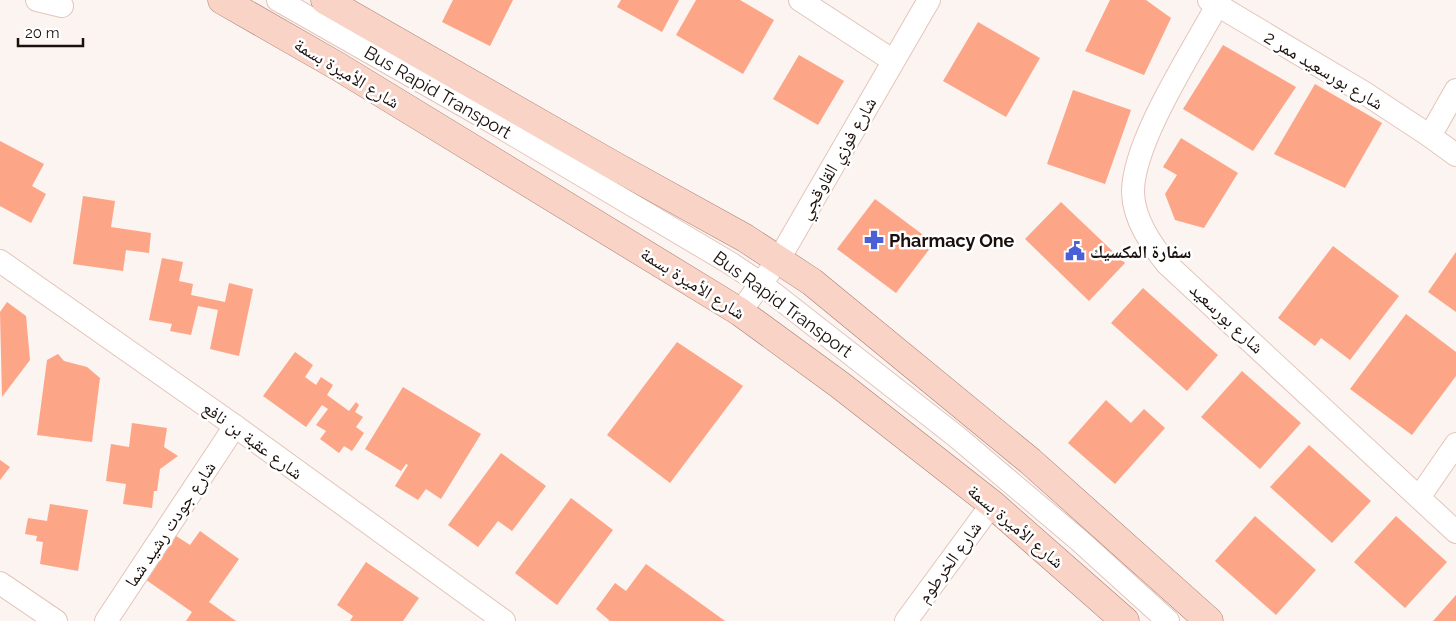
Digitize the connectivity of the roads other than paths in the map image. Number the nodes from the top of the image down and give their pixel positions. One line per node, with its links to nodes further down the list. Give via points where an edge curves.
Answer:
1 (37, 0): 8 (street)
2 (222, 0): 16 (main road, شارع الأميرة بسمة, via 347,72)
3 (278, 0): 15 (street, Bus Rapid Transport, via 482,116 730,262)
4 (325, 0): 13 (main road)
5 (800, 0): 9 (street)
6 (929, 0): 9 (street, شارع فوزي القاوقجي)
7 (1215, 2): 11 (street, شارع بورسعيد ممر 2); 19 (street, شارع بورسعيد, via 1153,123 1139,159 1133,193 1143,228 1167,264)
8 (62, 6)
9 (892, 60): 13 (street, شارع فوزي القاوقجي)
10 (1456, 90): 11 (street)
11 (1430, 136): 12 (street, شارع بورسعيد ممر 2)
12 (1456, 155)
13 (779, 259): 15 (street, شارع فوزي القاوقجي); 29 (main road, via 1030,460)
14 (0, 261): 17 (street, شارع عقبة بن نافع)
15 (760, 283): 16 (street, شارع فوزي القاوقجي); 28 (street, Bus Rapid Transport, via 957,437 1080,540)
16 (740, 312): 20 (main road, شارع الأميرة بسمة, via 840,385)
17 (235, 426): 24 (street, شارع جودت رشيد شما); 25 (street, شارع عقبة بن نافع)
18 (1456, 444): 19 (street)
19 (1420, 496): 21 (street, شارع بورسعيد)
20 (992, 504): 26 (street, شارع الخرطوم); 27 (main road, شارع الأميرة بسمة)
21 (1456, 532)
22 (0, 583): 23 (street)
23 (56, 621)
24 (106, 621)
25 (504, 621)
26 (906, 621)
27 (1125, 621)
28 (1168, 621)
29 (1209, 621)

